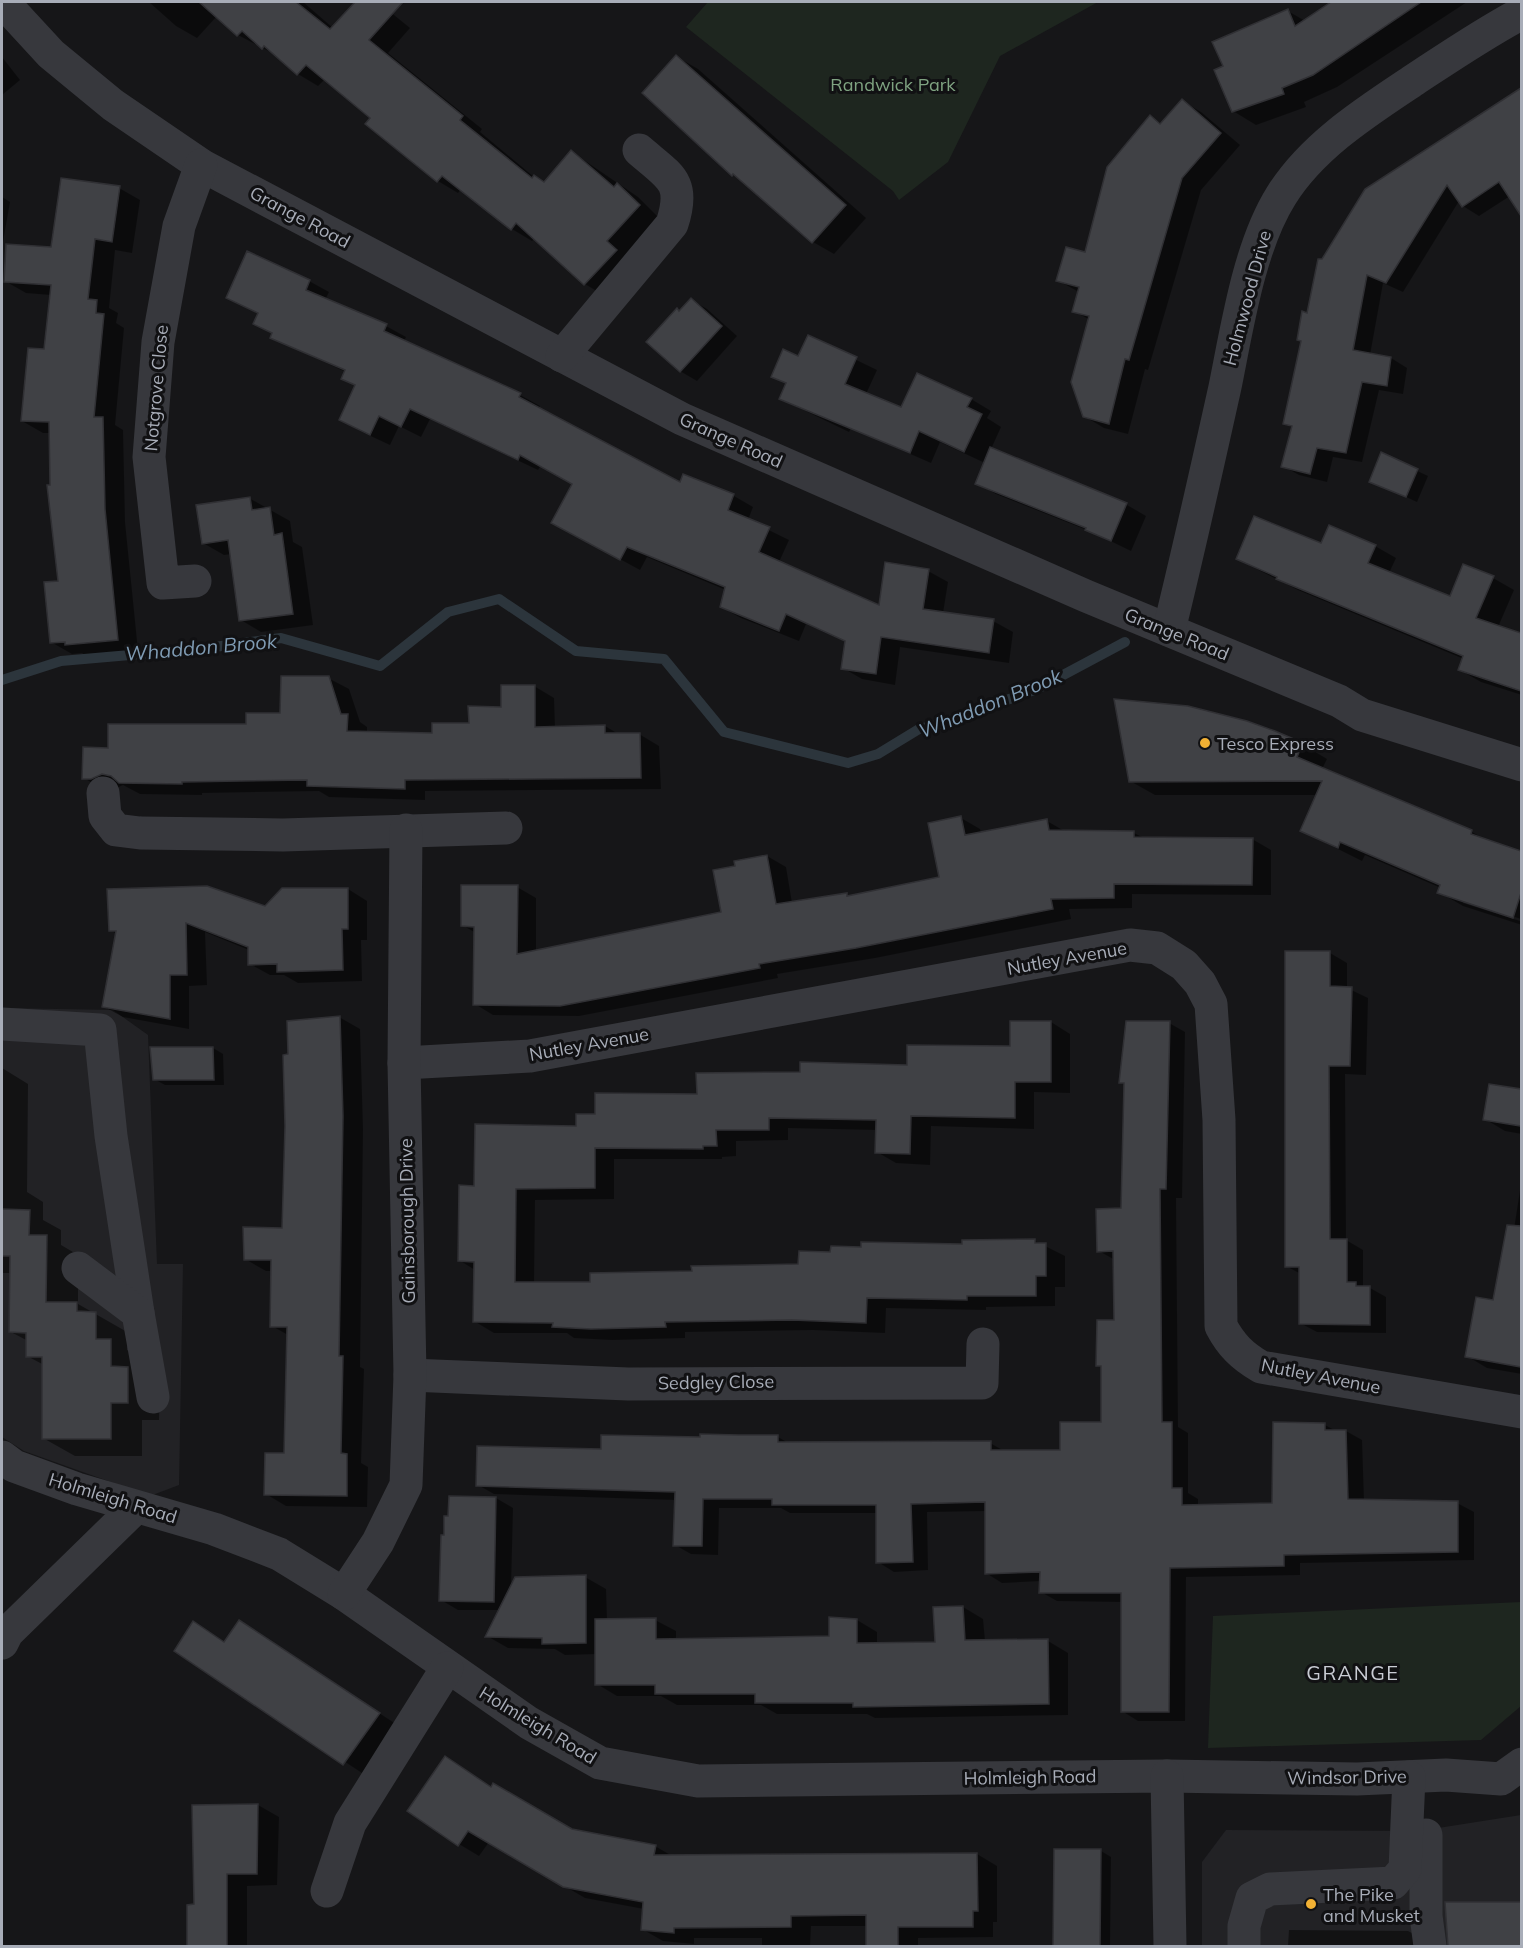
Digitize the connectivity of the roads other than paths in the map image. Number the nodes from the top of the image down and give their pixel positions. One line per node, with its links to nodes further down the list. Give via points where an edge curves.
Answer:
1 (3, 2): 4 (street, Grange Road, via 51,54 113,105)
2 (1521, 13): 7 (street, Holmwood Drive, via 1486,32 1360,117 1310,159 1281,195 1262,234 1239,319)
3 (639, 150): 5 (street, via 675,182 679,203 672,224)
4 (201, 165): 5 (street, Grange Road); 6 (street, Notgrove Close, via 179,226 158,342 149,457 163,583)
5 (562, 356): 7 (street, Grange Road, via 688,422)
6 (195, 581)
7 (1169, 630): 8 (street, Grange Road, via 1339,701 1362,716)
8 (1521, 765)
9 (103, 793): 11 (street, via 105,816 116,830 140,833 283,835)
10 (506, 828): 11 (street)
11 (406, 830): 13 (street, Gainsborough Drive)
12 (2, 1024): 15 (street, via 100,1030 111,1136)
13 (404, 1063): 17 (street, Gainsborough Drive); 19 (street, Nutley Avenue, via 530,1056 1130,945 1157,948 1184,965 1211,1004 1219,1120 1221,1326 1230,1342 1261,1367)
14 (78, 1268): 15 (street)
15 (138, 1314): 18 (street)
16 (983, 1344): 17 (street, Sedgley Close, via 982,1383 628,1383)
17 (410, 1375): 22 (street, Gainsborough Drive, via 406,1485 378,1542)
18 (153, 1396)
19 (1521, 1412)
20 (2, 1457): 21 (street, Holmleigh Road, via 14,1466)
21 (136, 1507): 22 (street, Holmleigh Road, via 214,1529 279,1554); 23 (street)
22 (344, 1594): 24 (street, Holmleigh Road)
23 (3, 1635)
24 (447, 1668): 26 (street, Holmleigh Road, via 529,1723 600,1763 698,1781); 28 (street, via 350,1823)
25 (1521, 1764): 27 (street, Windsor Drive, via 1501,1779)
26 (1167, 1776): 27 (street, Windsor Drive); 29 (street)
27 (1418, 1776): 30 (street, via 1405,1869 1393,1883 1270,1889 1252,1898 1244,1926); 31 (street)
28 (327, 1891)
29 (1170, 1947)
30 (1244, 1947)
31 (1430, 1947)

